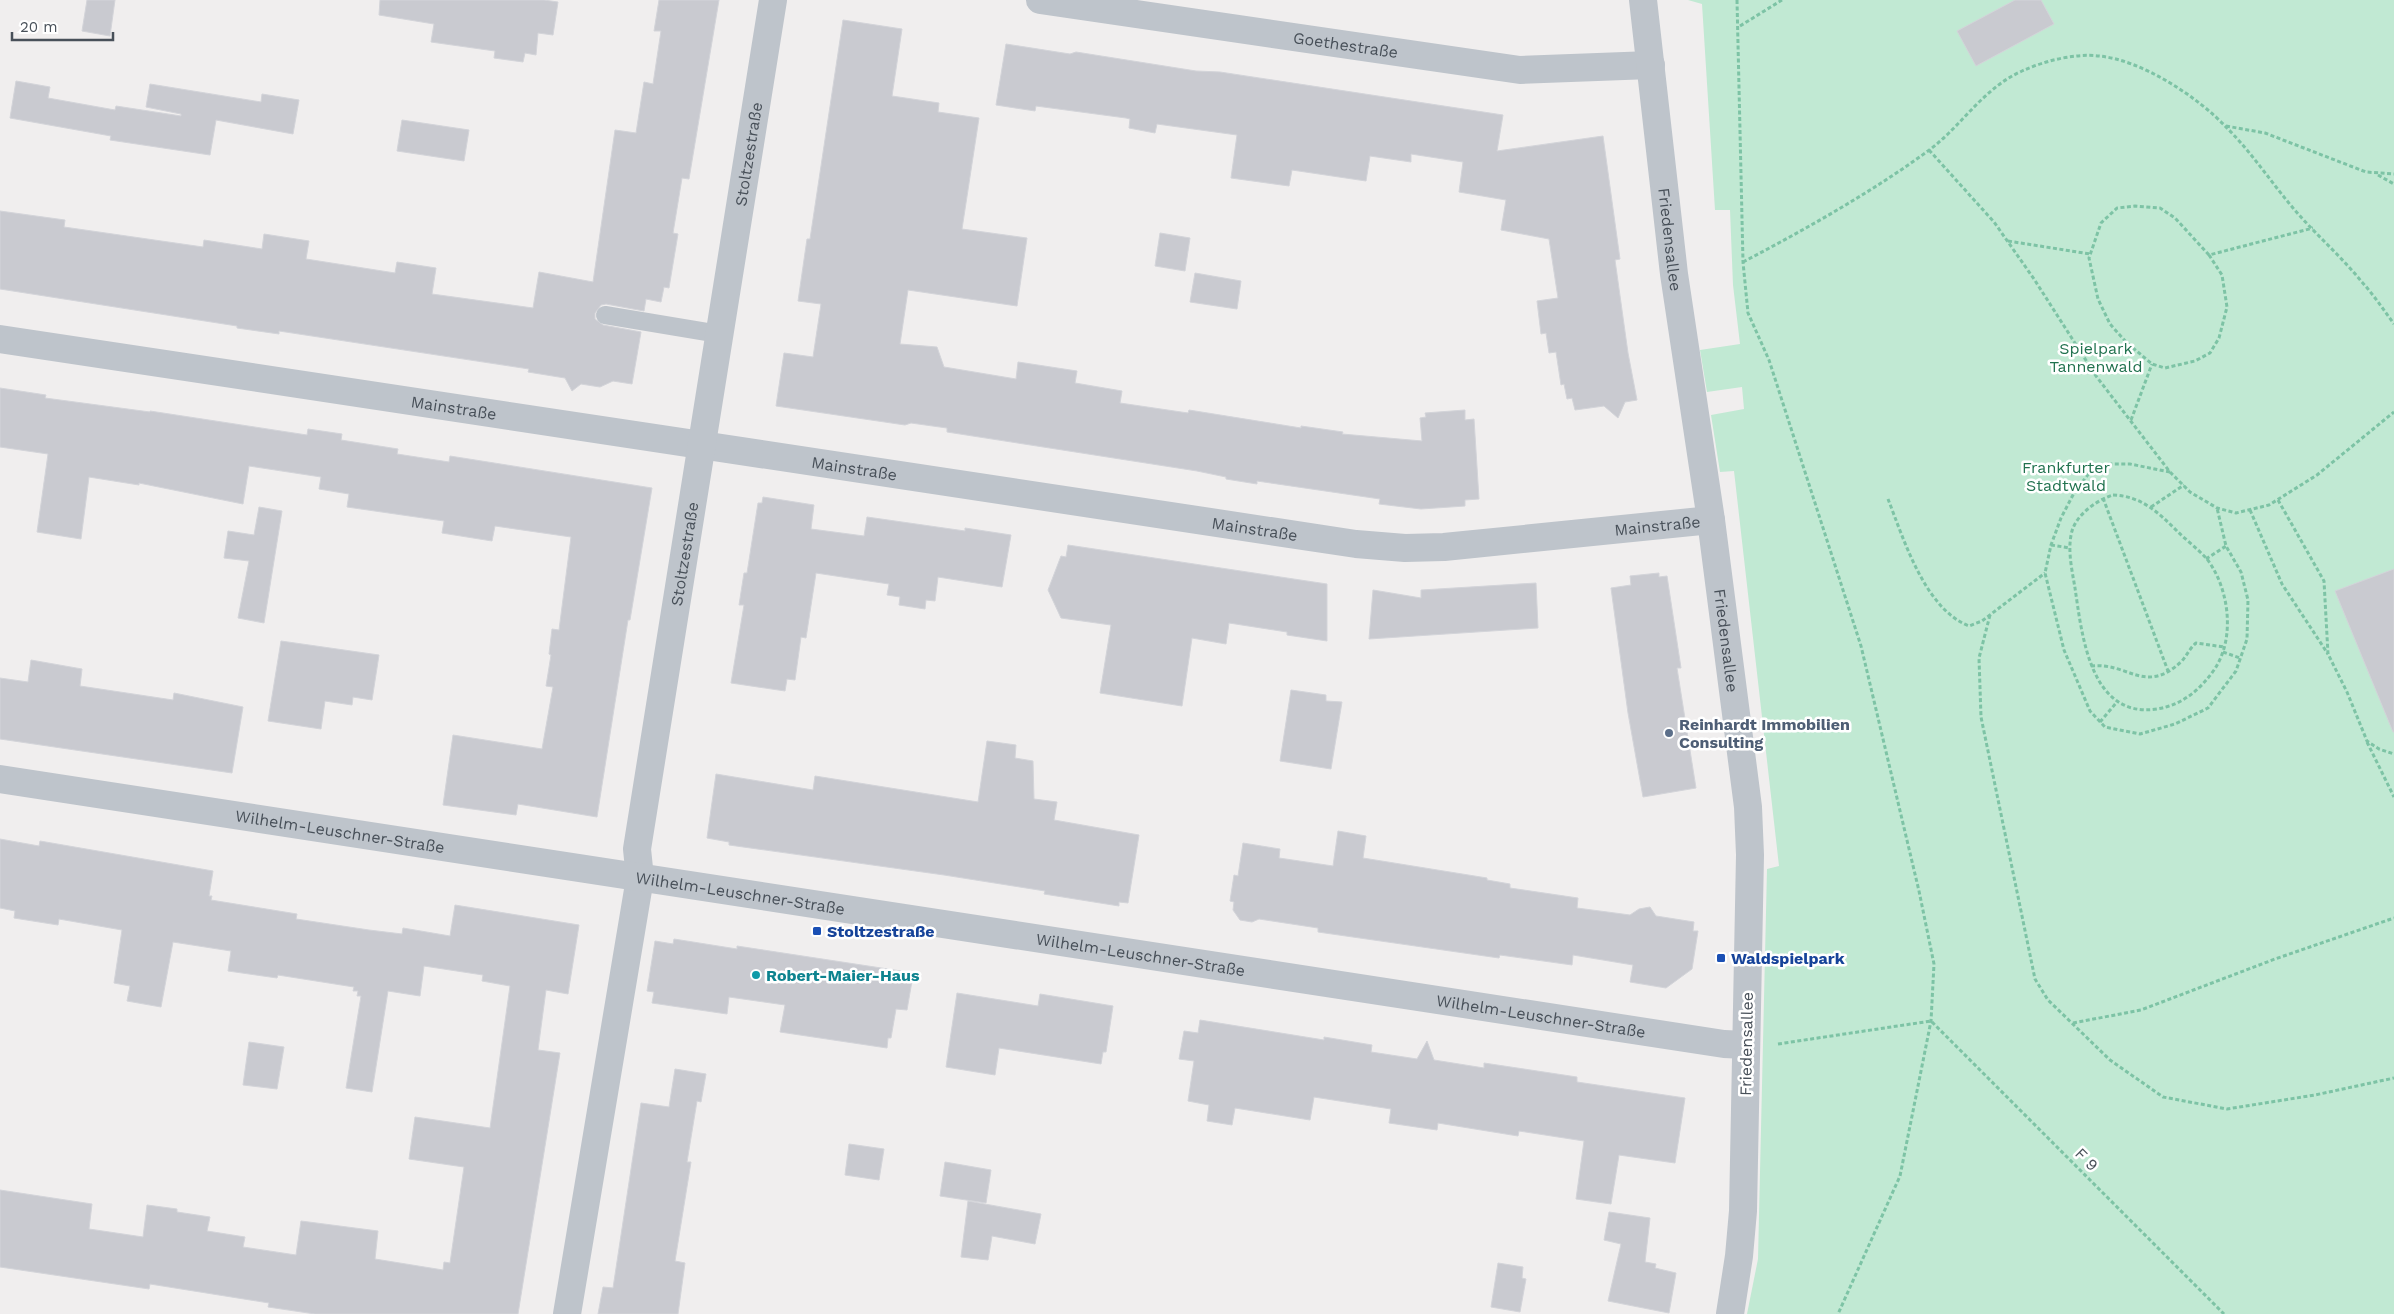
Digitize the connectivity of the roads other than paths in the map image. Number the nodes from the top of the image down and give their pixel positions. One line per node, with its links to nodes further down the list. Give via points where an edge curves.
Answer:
1 (773, 0): 6 (street, Stoltzestraße)
2 (1040, 0): 4 (street, Goethestraße, via 1520,70)
3 (1643, 0): 4 (street, Friedensallee)
4 (1651, 65): 9 (street, Friedensallee, via 1674,274)
5 (604, 315): 6 (lane)
6 (719, 334): 8 (street, Stoltzestraße)
7 (0, 339): 8 (street, Mainstraße)
8 (700, 445): 9 (street, Mainstraße, via 1398,548 1444,548); 11 (street, Stoltzestraße, via 637,849)
9 (1711, 520): 12 (street, Friedensallee, via 1748,807)
10 (0, 779): 11 (street, Wilhelm-Leuschner-Straße)
11 (640, 878): 12 (street, Wilhelm-Leuschner-Straße); 13 (street, Stoltzestraße)
12 (1746, 1045): 14 (street, Friedensallee, via 1743,1211)
13 (567, 1314)
14 (1730, 1314)

